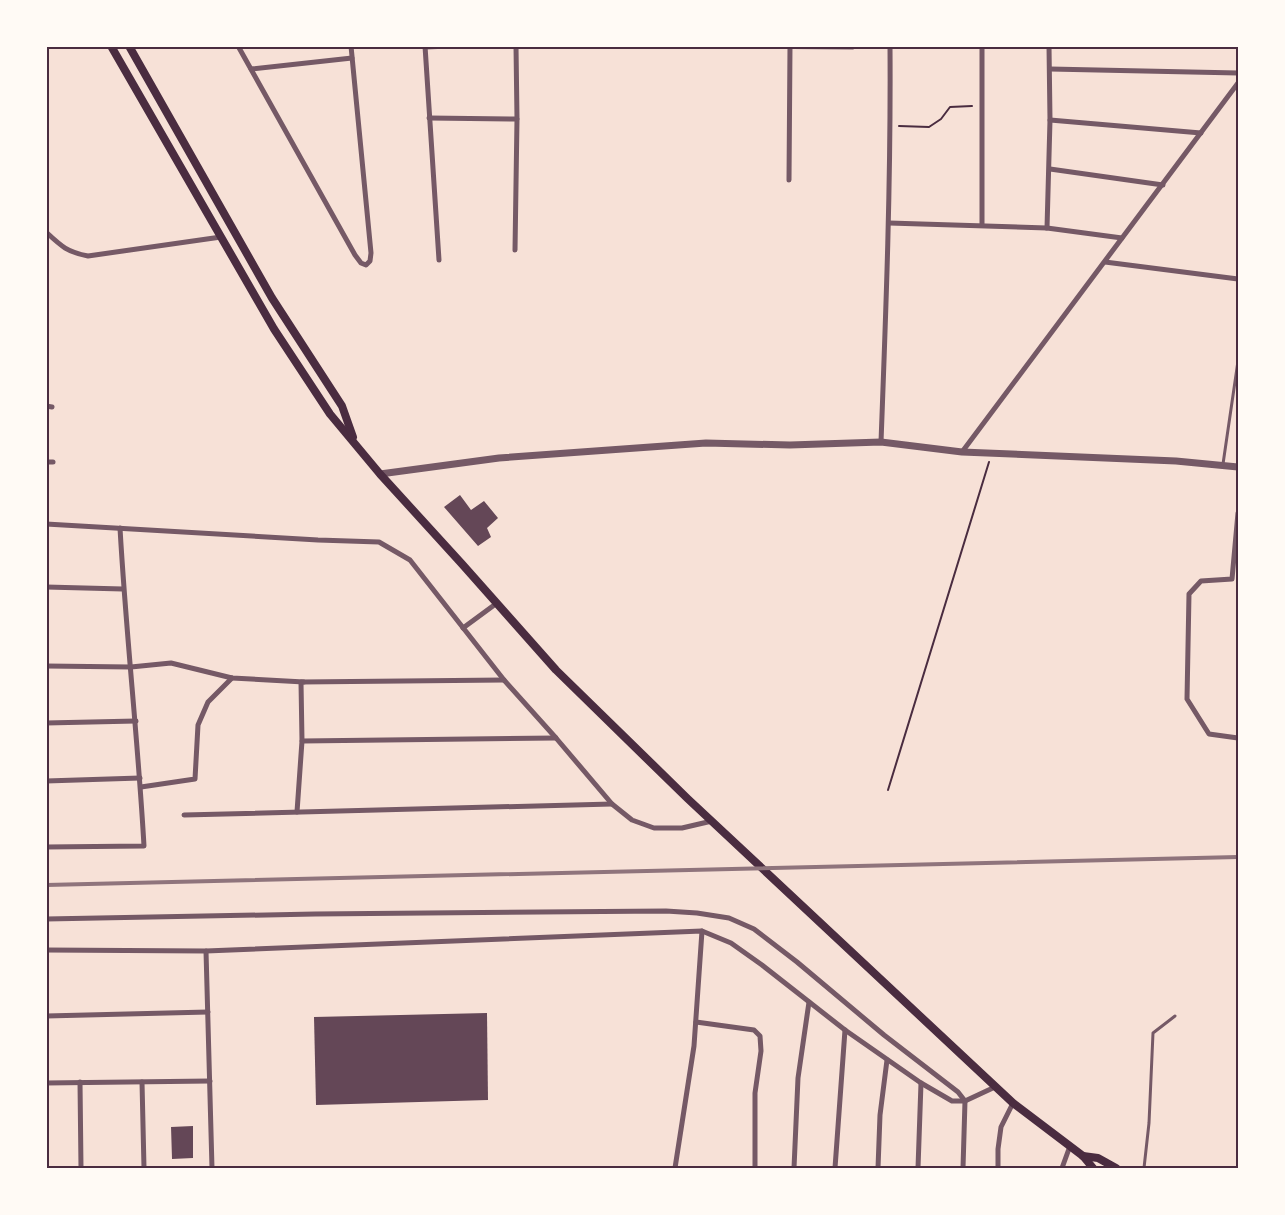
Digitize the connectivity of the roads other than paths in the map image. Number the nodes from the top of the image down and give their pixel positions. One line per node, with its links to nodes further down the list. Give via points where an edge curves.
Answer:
1 (111, 46): 30 (main road)
2 (129, 46): 38 (main road, via 272,298 342,406)
3 (238, 46): 15 (street)
4 (351, 46): 14 (street)
5 (450, 46): 11 (street)
6 (516, 46): 20 (street)
7 (720, 46): 12 (street)
8 (890, 46): 26 (street)
9 (982, 46): 27 (street)
10 (1049, 46): 16 (street)
11 (425, 47): 19 (street)
12 (790, 47): 13 (street); 24 (street)
13 (853, 47)
14 (352, 58): 15 (street); 15 (street, via 371,253 366,265 355,255)
15 (251, 69)
16 (1050, 69): 17 (street); 21 (street)
17 (1239, 73)
18 (1239, 83): 22 (street)
19 (429, 118): 20 (street); 33 (street)
20 (517, 119): 32 (street)
21 (1050, 120): 22 (street); 23 (street)
22 (1201, 133): 25 (street)
23 (1050, 169): 25 (street); 28 (street)
24 (789, 180)
25 (1163, 185): 31 (street)
26 (889, 223): 27 (street); 37 (street)
27 (982, 225): 28 (street)
28 (1047, 228): 31 (street)
29 (46, 232): 30 (street, via 74,254 88,256)
30 (222, 237): 38 (main road, via 274,329 330,414)
31 (1122, 238): 34 (street)
32 (515, 250)
33 (439, 260)
34 (1105, 262): 35 (street); 39 (street)
35 (1239, 279)
36 (1239, 361): 40 (lane)
37 (881, 442): 39 (street); 42 (street, via 706,443 499,458)
38 (356, 443): 42 (main road)
39 (962, 452): 40 (street)
40 (1223, 466): 41 (street)
41 (1239, 467)
42 (380, 474): 48 (main road)
43 (1239, 513): 58 (street, via 1232,579 1201,582 1189,594 1187,699 1209,734)
44 (46, 524): 45 (street)
45 (120, 528): 47 (street); 49 (street, via 379,542 410,560)
46 (46, 587): 47 (street)
47 (123, 589): 51 (street)
48 (496, 603): 49 (street); 66 (main road, via 556,670)
49 (464, 628): 53 (street)
50 (46, 666): 51 (street)
51 (131, 667): 52 (street, via 171,663); 55 (street)
52 (232, 678): 54 (street); 62 (street, via 207,702 198,725 195,779)
53 (504, 680): 54 (street); 57 (street)
54 (309, 682): 59 (street, via 301,682)
55 (136, 721): 56 (street); 60 (street)
56 (46, 723)
57 (556, 738): 59 (street); 63 (street)
58 (1239, 738)
59 (302, 741): 64 (street)
60 (140, 778): 61 (street); 62 (street)
61 (46, 781)
62 (141, 787): 67 (street, via 144,846)
63 (612, 804): 64 (street); 66 (street, via 632,820 654,828 681,828)
64 (297, 812): 65 (street)
65 (184, 815)
66 (712, 821): 84 (main road)
67 (46, 848)
68 (46, 919): 85 (street, via 666,911 729,918 754,929 797,962)
69 (702, 931): 71 (street); 72 (street, via 731,944); 76 (street)
70 (46, 950): 71 (street)
71 (206, 951): 73 (street)
72 (808, 1002): 77 (street); 94 (street, via 798,1078)
73 (208, 1012): 74 (street); 79 (street)
74 (46, 1016)
75 (1175, 1016): 103 (lane, via 1153,1033)
76 (696, 1022): 92 (street); 93 (street, via 754,1030 760,1036)
77 (845, 1030): 78 (street); 95 (street)
78 (886, 1060): 83 (street); 96 (street)
79 (210, 1081): 81 (street); 91 (street)
80 (80, 1082): 81 (street); 82 (street); 89 (street)
81 (142, 1082): 90 (street)
82 (46, 1083)
83 (921, 1083): 85 (street, via 952,1101); 97 (street)
84 (995, 1087): 85 (street); 86 (main road)
85 (965, 1101): 98 (street)
86 (1013, 1103): 87 (main road); 99 (street, via 1001,1127)
87 (1070, 1146): 88 (main road); 100 (street)
88 (1083, 1155): 101 (main road); 102 (main road)
89 (81, 1168)
90 (144, 1168)
91 (212, 1168)
92 (675, 1168)
93 (755, 1168)
94 (794, 1168)
95 (835, 1168)
96 (878, 1168)
97 (918, 1168)
98 (963, 1168)
99 (998, 1168)
100 (1062, 1168)
101 (1093, 1168)
102 (1116, 1168)
103 (1144, 1168)

